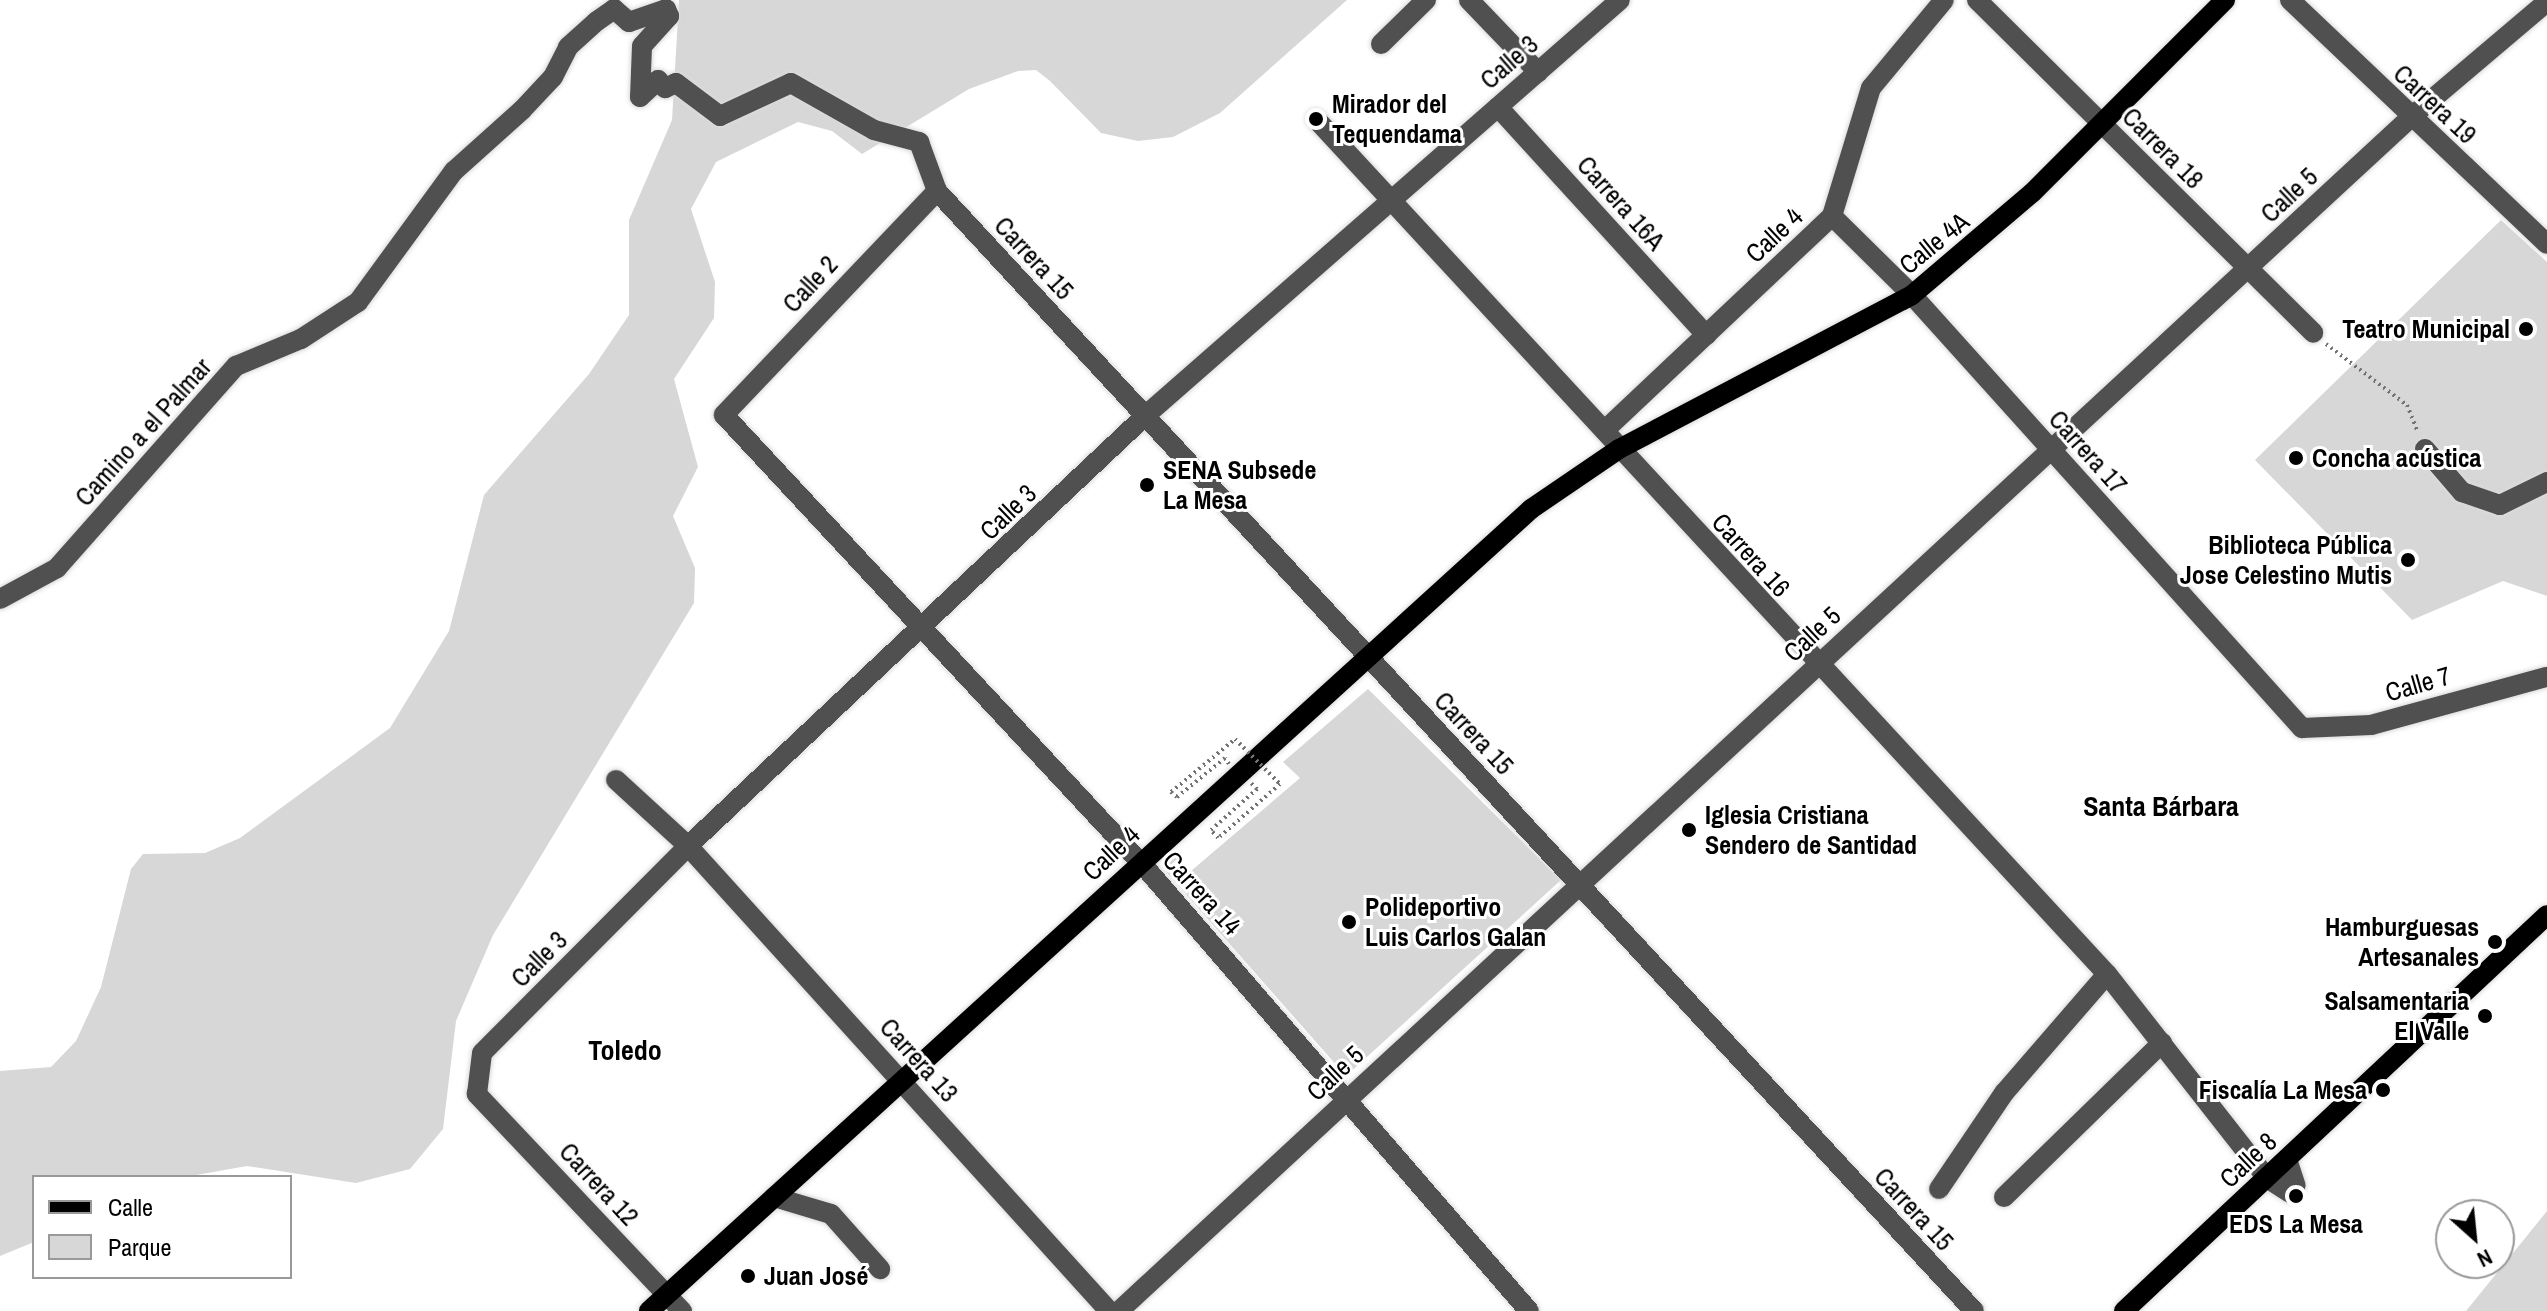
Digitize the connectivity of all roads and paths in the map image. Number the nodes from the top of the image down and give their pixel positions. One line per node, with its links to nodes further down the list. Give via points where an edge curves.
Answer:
1 (1426, 0): 9 (street)
2 (1469, 0): 10 (street)
3 (1620, 0): 10 (street, Calle 3)
4 (1944, 0): 17 (street, Calle 4, via 1871,88)
5 (1977, 0): 14 (street, Carrera 18)
6 (2225, 0): 14 (main road, Calle 4A)
7 (2290, 0): 12 (street, Carrera 19)
8 (2547, 2): 12 (street, Calle 5)
9 (1381, 44)
10 (1538, 72): 11 (street, Calle 3)
11 (1498, 107): 16 (street, Calle 3); 22 (street, Carrera 16A)
12 (2410, 118): 18 (street, Carrera 19); 19 (street, Calle 5)
13 (1316, 119): 16 (street, Carrera 16)
14 (2101, 123): 19 (street, Carrera 18); 20 (main road, Calle 4A)
15 (937, 191): 23 (street, Calle 2); 24 (street, Carrera 15); 30 (street, Camino a el Palmar, via 919,142 874,130 791,83 720,116 676,83 665,88 654,81 640,97 642,46 669,14 663,9 629,22 614,9 568,47 553,77 454,171 358,302 301,339 236,366 57,568)
16 (1386, 201): 24 (street, Calle 3); 25 (street, Carrera 16)
17 (1832, 216): 20 (street, Carrera 17); 22 (street, Calle 4)
18 (2547, 244)
19 (2247, 268): 21 (street, Carrera 18); 28 (street, Calle 5)
20 (1912, 295): 26 (main road, Calle 4A); 28 (street, Carrera 17)
21 (2313, 333): 27 (path, via 2407,405)
22 (1706, 335): 25 (street, Calle 4)
23 (724, 415): 31 (street, Carrera 14)
24 (1145, 416): 31 (street, Calle 3); 32 (street, Carrera 15)
25 (1605, 430): 26 (street, Carrera 16)
26 (1619, 449): 32 (main road, Calle 4, via 1531,509); 33 (street, Carrera 16)
27 (2425, 449): 29 (street, via 2462,492 2500,505)
28 (2050, 450): 33 (street, Calle 5); 35 (street, Carrera 17)
29 (2547, 482)
30 (0, 599)
31 (927, 627): 39 (street, Calle 3); 40 (street, Carrera 14)
32 (1366, 654): 40 (main road, Calle 4); 41 (street, Carrera 15)
33 (1817, 665): 41 (street, Calle 5); 43 (street, Carrera 16)
34 (2547, 677): 35 (street, Calle 7, via 2371,725)
35 (2302, 728)
36 (1229, 764): 38 (path, bridge, via 1225,758 1177,797 1171,792 1235,739 1280,784 1218,838 1211,830 1257,789)
37 (616, 780): 39 (street, Carrera 13)
38 (1251, 783)
39 (688, 846): 45 (street, Carrera 13); 46 (street, Calle 3, via 482,1053)
40 (1139, 862): 45 (main road, Calle 4); 47 (street, Carrera 14)
41 (1578, 884): 47 (street, Calle 5); 60 (street, Carrera 15)
42 (2547, 915): 48 (main road, Calle 8)
43 (2107, 974): 44 (street, Carrera 16); 50 (street, via 2004,1093)
44 (2162, 1043): 49 (street, Carrera 16); 52 (street)
45 (902, 1080): 51 (main road, Calle 4); 57 (street, Carrera 13)
46 (477, 1094): 54 (street, Carrera 12)
47 (1347, 1097): 58 (street, Calle 5); 59 (street, Carrera 14)
48 (2287, 1159): 49 (main road, Calle 8); 49 (street, Carrera 16, via 2293,1190)
49 (2267, 1178): 61 (main road, Calle 8)
50 (1939, 1189)
51 (774, 1197): 53 (street, via 831,1214); 54 (main road, Calle 4)
52 (2004, 1197)
53 (880, 1269)
54 (667, 1295): 55 (main road, Calle 4); 56 (street, Carrera 12)
55 (649, 1311)
56 (682, 1311)
57 (1109, 1311)
58 (1119, 1311)
59 (1529, 1311)
60 (1974, 1311)
61 (2124, 1311)

